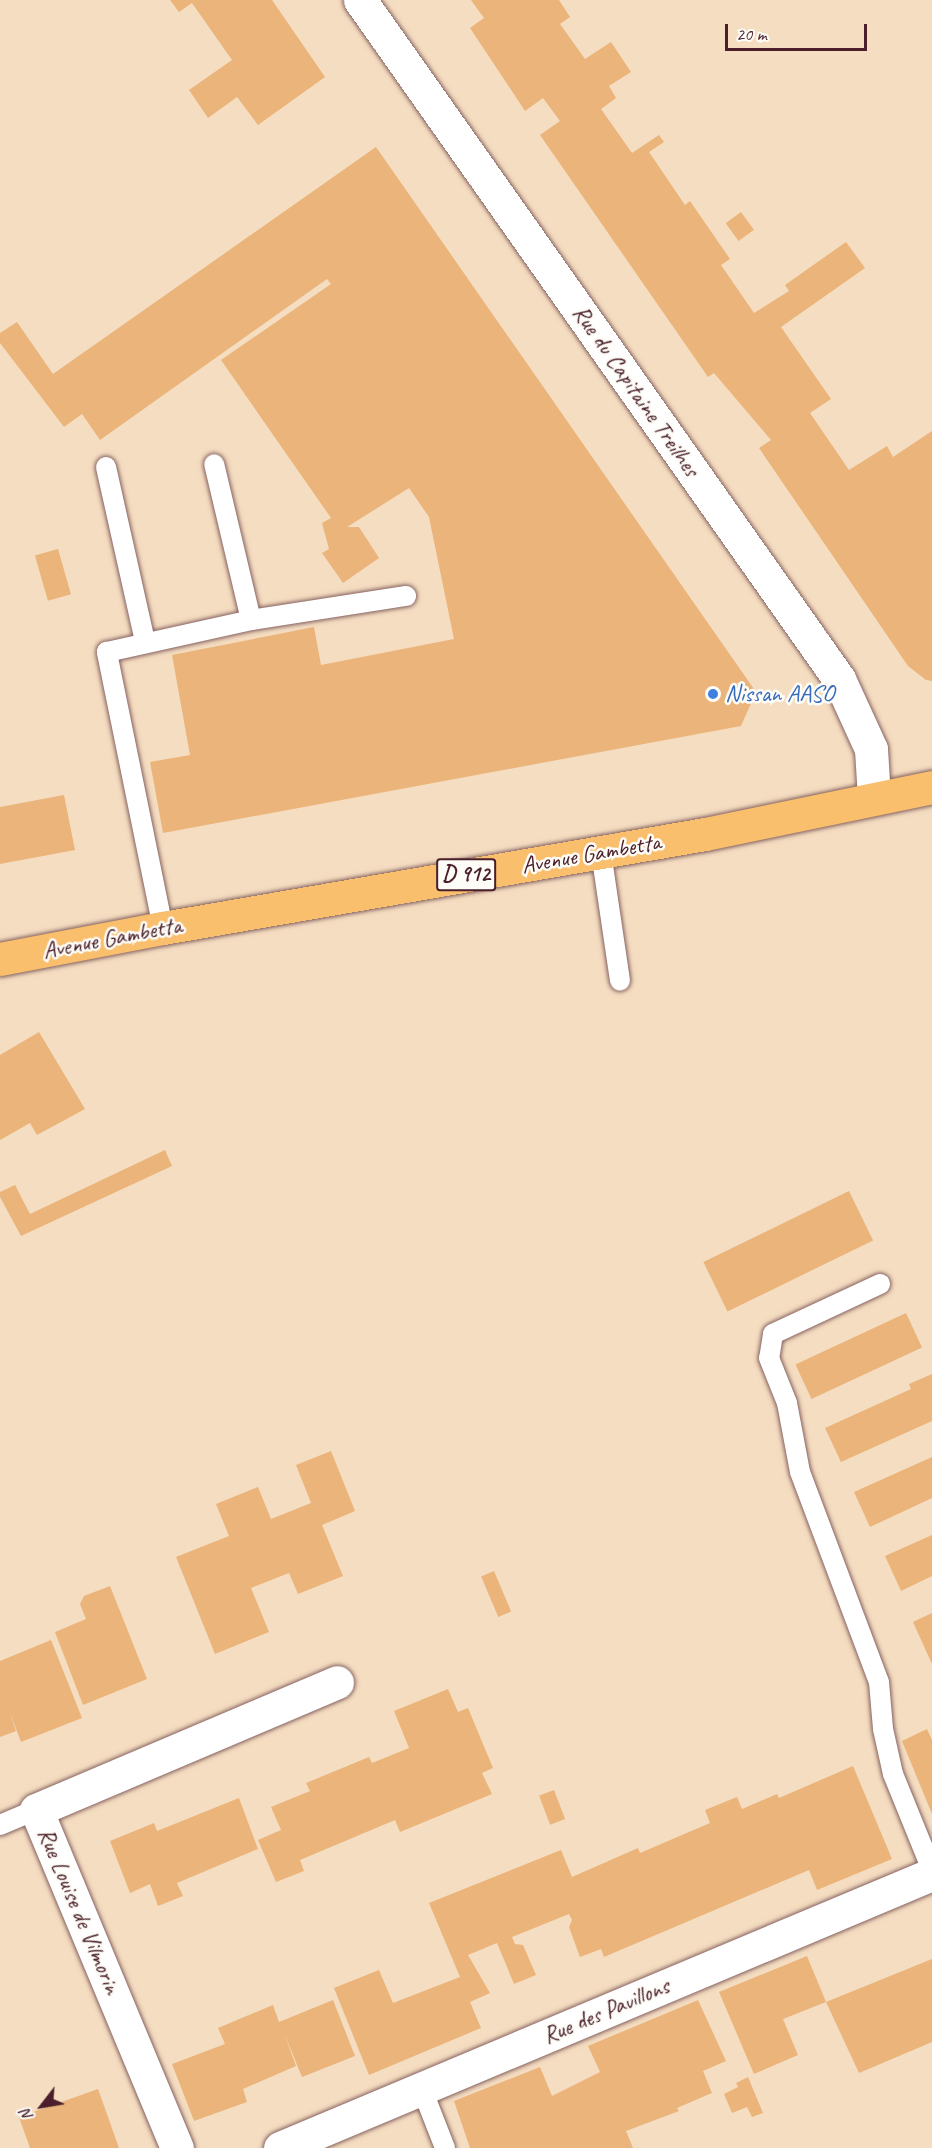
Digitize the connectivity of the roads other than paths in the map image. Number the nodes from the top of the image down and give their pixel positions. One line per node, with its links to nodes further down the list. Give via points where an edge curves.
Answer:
1 (360, 0): 8 (street, Rue du Capitaine Treilhes, via 838,679 871,749)
2 (214, 464): 5 (lane)
3 (106, 467): 6 (lane)
4 (406, 596): 5 (lane)
5 (251, 620): 6 (lane)
6 (145, 642): 10 (lane, via 107,652)
7 (932, 787): 8 (main road, Avenue Gambetta / D 912)
8 (874, 798): 9 (main road, Avenue Gambetta / D 912)
9 (601, 852): 10 (main road, Avenue Gambetta / D 912); 12 (lane)
10 (163, 928): 11 (main road, Avenue Gambetta / D 912)
11 (0, 959)
12 (620, 981)
13 (880, 1284): 17 (lane, via 773,1334 769,1358 787,1404 800,1472 879,1682 883,1729 893,1774)
14 (337, 1682): 15 (street, Rue Louise de Vilmorin)
15 (36, 1810): 16 (lane); 19 (street, Rue Louise de Vilmorin)
16 (0, 1825)
17 (932, 1872): 18 (street, Rue des Pavillons)
18 (422, 2089): 20 (street, Rue des Pavillons); 21 (lane)
19 (177, 2148)
20 (280, 2148)
21 (445, 2148)

